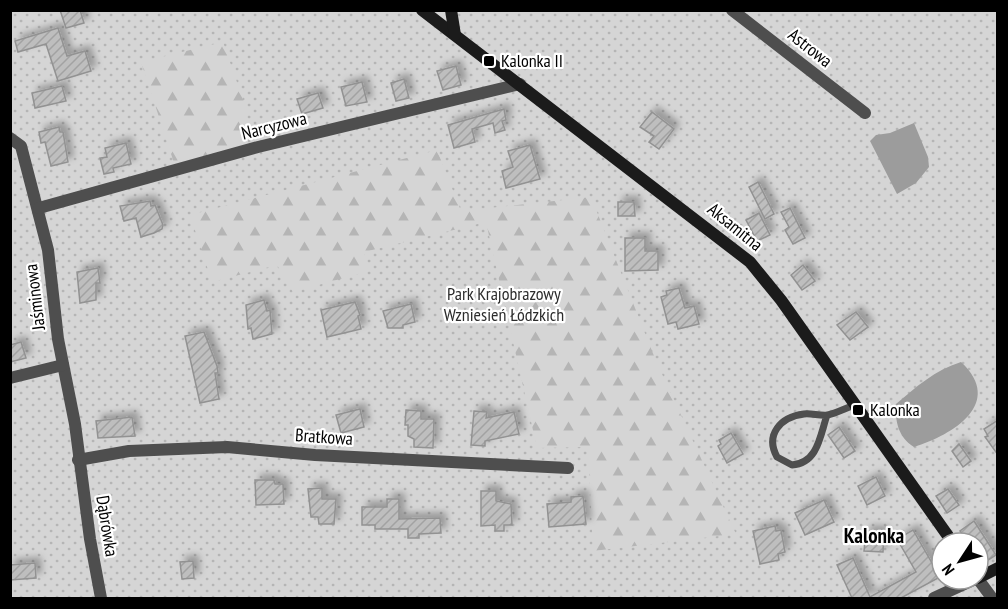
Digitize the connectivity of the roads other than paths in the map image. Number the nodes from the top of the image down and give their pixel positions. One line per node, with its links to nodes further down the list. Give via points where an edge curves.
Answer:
1 (422, 10): 4 (street, Aksamitna)
2 (452, 10): 4 (street)
3 (732, 10): 6 (street, Astrowa)
4 (455, 35): 5 (street, Aksamitna)
5 (520, 84): 8 (street, Narcyzowa, via 258,147); 11 (street, Aksamitna, via 750,262)
6 (865, 113)
7 (10, 138): 8 (street, Jaśminowa, via 21,146)
8 (39, 208): 9 (street, Jaśminowa)
9 (63, 365): 10 (street); 13 (street, Jaśminowa)
10 (10, 378)
11 (855, 405): 12 (lane); 15 (street, Aksamitna)
12 (827, 415): 12 (lane, via 794,416 779,425 772,440 777,457 792,465 806,462 816,450)
13 (78, 460): 14 (street, Bratkowa, via 129,451 227,447); 17 (street, Dąbrówka)
14 (568, 468)
15 (944, 531)
16 (950, 591): 18 (street)
17 (101, 598)
18 (934, 598)

